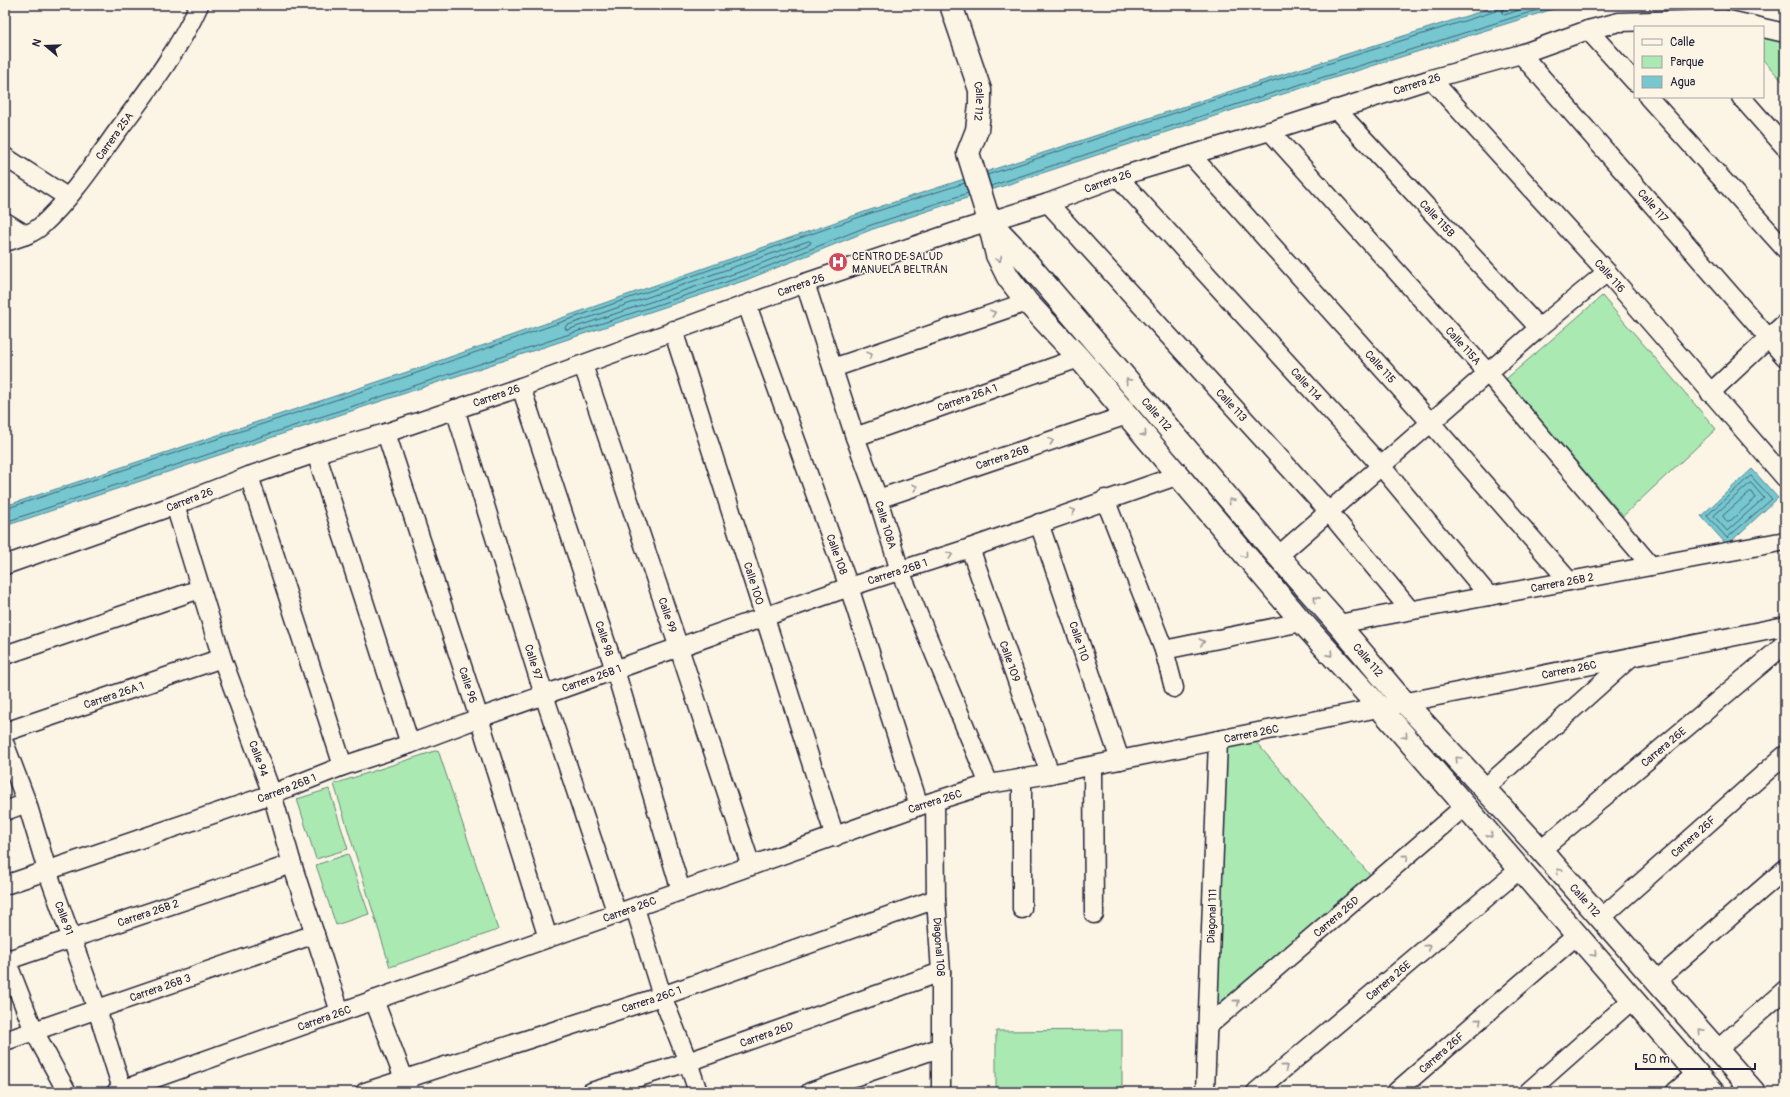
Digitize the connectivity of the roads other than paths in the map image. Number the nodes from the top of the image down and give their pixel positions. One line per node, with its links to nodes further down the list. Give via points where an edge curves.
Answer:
1 (199, 5): 19 (street, Carrera 25A, via 189,29 154,80)
2 (951, 5): 21 (street, Calle 112, via 980,90 977,130 968,153)
3 (1677, 24): 4 (street, Carrera 26, via 1724,18); 6 (street, Carrera 26, via 1619,22)
4 (1758, 26)
5 (1764, 28): 7 (street, Carrera 26)
6 (1588, 30): 8 (street, Carrera 26); 10 (street)
7 (1785, 33)
8 (1521, 54): 9 (street, Carrera 26); 33 (street, Calle 117)
9 (1430, 79): 13 (street, Carrera 26); 26 (street, Calle 116)
10 (1634, 81)
11 (1649, 98): 25 (street)
12 (1742, 98): 15 (street)
13 (1336, 109): 14 (street, Carrera 26); 31 (street, Calle 115B)
14 (1270, 131): 16 (street, Carrera 26); 38 (street, Calle 115A)
15 (1785, 147)
16 (1191, 155): 18 (street, Carrera 26); 43 (street, Calle 115)
17 (5, 157): 19 (street)
18 (1118, 177): 20 (street, Carrera 26); 47 (street, Calle 114)
19 (67, 197): 23 (street, Carrera 25A, via 40,227)
20 (1048, 203): 21 (street, Carrera 26); 54 (street, Calle 113)
21 (988, 216): 27 (street, Carrera 26); 28 (street, Calle 112, one-way to 28, via 997,255 1008,277); 58 (street, Calle 112, one-way to 21)
22 (5, 222): 23 (street)
23 (26, 235): 24 (street, Carrera 25A)
24 (5, 242)
25 (1785, 249)
26 (1607, 272): 31 (street); 40 (street, Calle 116)
27 (805, 283): 29 (street, Carrera 26); 37 (street, Calle 108A)
28 (1027, 302): 35 (street, Calle 112); 37 (street, one-way to 28)
29 (747, 305): 32 (street, Carrera 26); 63 (street, Calle 108)
30 (1785, 323): 33 (street)
31 (1539, 328): 38 (street)
32 (673, 330): 36 (street, Carrera 26); 67 (street, Calle 100)
33 (1769, 339): 34 (street, Calle 117); 40 (street)
34 (1785, 357)
35 (1079, 358): 42 (street, Calle 112); 45 (street, Carrera 26A 1)
36 (583, 365): 39 (street, Carrera 26); 72 (street, Calle 99)
37 (833, 368): 45 (street, Calle 108A)
38 (1488, 373): 43 (street); 60 (street, Calle 115A)
39 (522, 387): 41 (street, Carrera 26); 77 (street, Calle 98)
40 (1710, 392): 50 (street, Calle 116)
41 (455, 410): 44 (street, Carrera 26); 79 (street, Calle 97)
42 (1127, 415): 48 (street, Calle 112, one-way to 48); 51 (street, Carrera 26B, one-way to 42)
43 (1431, 423): 47 (street); 62 (street, Calle 115)
44 (386, 433): 46 (street, Carrera 26); 82 (street, Calle 96)
45 (855, 437): 51 (street, Calle 108A)
46 (316, 453): 49 (street, Carrera 26); 85 (street)
47 (1381, 466): 54 (street); 65 (street, Calle 114)
48 (1179, 475): 52 (street, Carrera 26B 1); 68 (street, Calle 112, one-way to 68)
49 (249, 476): 53 (street, Carrera 26); 89 (street)
50 (1785, 478)
51 (878, 499): 61 (street, Calle 108A)
52 (1105, 499): 55 (street, Carrera 26B 1, one-way to 52); 73 (street)
53 (175, 504): 59 (street, Carrera 26); 64 (street, Calle 94)
54 (1329, 512): 58 (street); 66 (street, Calle 113)
55 (1039, 523): 57 (street, Carrera 26B 1); 88 (street, Calle 110)
56 (1785, 541): 60 (street, Carrera 26B 2)
57 (970, 548): 61 (street, Carrera 26B 1, one-way to 57); 91 (street, Calle 109)
58 (1278, 556): 69 (street, Calle 112, one-way to 58)
59 (5, 565)
60 (1651, 566): 62 (street, Carrera 26B 2)
61 (900, 571): 63 (street, Carrera 26B 1); 93 (street, Calle 108A)
62 (1569, 581): 65 (street, Carrera 26B 2)
63 (849, 587): 67 (street, Carrera 26B 1); 97 (street, Calle 108)
64 (200, 589): 74 (street); 76 (street, Calle 94)
65 (1489, 596): 66 (street, Carrera 26B 2)
66 (1410, 610): 69 (street, Carrera 26B 2)
67 (765, 616): 72 (street, Carrera 26B 1); 100 (street, Calle 100)
68 (1302, 622): 73 (street, one-way to 68); 81 (street, Calle 112, one-way to 81)
69 (1338, 624): 80 (street, Calle 112)
70 (1785, 626): 75 (street, Carrera 26C)
71 (1785, 642): 101 (street, Carrera 26E)
72 (679, 648): 77 (street, Carrera 26B 1); 103 (street, Calle 99)
73 (1164, 650): 78 (street)
74 (5, 656)
75 (1632, 657): 80 (street, Carrera 26C); 94 (street)
76 (222, 658): 83 (street, Carrera 26A 1); 95 (street, Calle 94)
77 (614, 670): 79 (street, Carrera 26B 1); 108 (street, Calle 98)
78 (1174, 688)
79 (544, 695): 82 (street, Carrera 26B 1); 112 (street, Calle 97)
80 (1405, 703): 81 (street, Carrera 26C); 94 (street, Calle 112, one-way to 80)
81 (1379, 708): 84 (street, Carrera 26C); 98 (street, Calle 112, one-way to 98)
82 (479, 718): 85 (street, Carrera 26B 1); 118 (street, Calle 96)
83 (5, 732)
84 (1218, 740): 88 (street, Carrera 26C); 128 (street, Diagonal 111)
85 (410, 744): 89 (street, Carrera 26B 1)
86 (5, 745): 96 (street, Calle 91)
87 (1785, 755): 114 (street, Carrera 26F)
88 (1120, 760): 90 (street, Carrera 26C)
89 (343, 766): 95 (street, Carrera 26B 1)
90 (1093, 766): 91 (street, Carrera 26C); 113 (street)
91 (1050, 774): 92 (street, Carrera 26C)
92 (1022, 778): 93 (street, Carrera 26C); 111 (street)
93 (989, 784): 97 (street, Carrera 26C)
94 (1485, 788): 101 (street, Calle 112)
95 (272, 794): 102 (street, Calle 94); 106 (street, Carrera 26B 1)
96 (26, 803): 99 (street); 106 (street, Calle 91)
97 (927, 804): 100 (street, Carrera 26C); 109 (street, Diagonal 108)
98 (1465, 806): 104 (street, Calle 112, one-way to 104); 128 (street, Carrera 26D, one-way to 98)
99 (5, 811)
100 (835, 837): 103 (street, Carrera 26C)
101 (1541, 850): 114 (street, Calle 112, one-way to 101)
102 (292, 864): 115 (street, Calle 94); 117 (street, Carrera 26B 2)
103 (751, 866): 108 (street, Carrera 26C)
104 (1520, 869): 116 (street, Calle 112); 144 (street, Carrera 26E, one-way to 104)
105 (1785, 869): 121 (street)
106 (47, 870): 107 (street, Carrera 26B 1); 117 (street, Calle 91)
107 (5, 885)
108 (682, 891): 110 (street, Carrera 26C)
109 (936, 899): 120 (street, Diagonal 108); 123 (street, Carrera 26C 1)
110 (635, 908): 112 (street, Carrera 26C); 123 (street)
111 (1022, 909)
112 (617, 914): 118 (street, Carrera 26C)
113 (1094, 914)
114 (1601, 918): 121 (street, Calle 112)
115 (315, 934): 126 (street, Carrera 26B 3); 127 (street, Calle 94)
116 (1578, 935): 124 (street, Calle 112, one-way to 124); 145 (street, Carrera 26F, one-way to 116)
117 (72, 938): 119 (street, Carrera 26B 2); 126 (street, Calle 91)
118 (548, 938): 125 (street, Carrera 26C)
119 (5, 960): 129 (street)
120 (941, 972): 131 (street, Diagonal 108); 133 (street, Carrera 26D)
121 (1656, 981): 132 (street, Calle 112, one-way to 121)
122 (1785, 990): 132 (street)
123 (662, 996): 133 (street); 135 (street, Carrera 26C 1)
124 (1632, 999): 134 (street, Calle 112); 146 (street)
125 (374, 1000): 127 (street, Carrera 26C); 135 (street)
126 (97, 1009): 129 (street, Carrera 26B 3); 136 (street, Calle 91)
127 (340, 1012): 136 (street, Carrera 26C)
128 (1207, 1027): 143 (street, Diagonal 111)
129 (34, 1031): 130 (street, Carrera 26B 3); 137 (street)
130 (5, 1041)
131 (942, 1047): 141 (street); 142 (street, Diagonal 108)
132 (1717, 1050): 149 (street, Calle 112)
133 (688, 1062): 139 (street, Carrera 26D); 140 (street)
134 (1697, 1073): 147 (street); 148 (street, Calle 112)
135 (407, 1085): 138 (street, Carrera 26C 1)
136 (120, 1091)
137 (67, 1092)
138 (365, 1092)
139 (591, 1092)
140 (698, 1092)
141 (810, 1092)
142 (941, 1092)
143 (1205, 1092)
144 (1256, 1092)
145 (1396, 1092)
146 (1528, 1092)
147 (1675, 1092)
148 (1713, 1092)
149 (1754, 1092)

